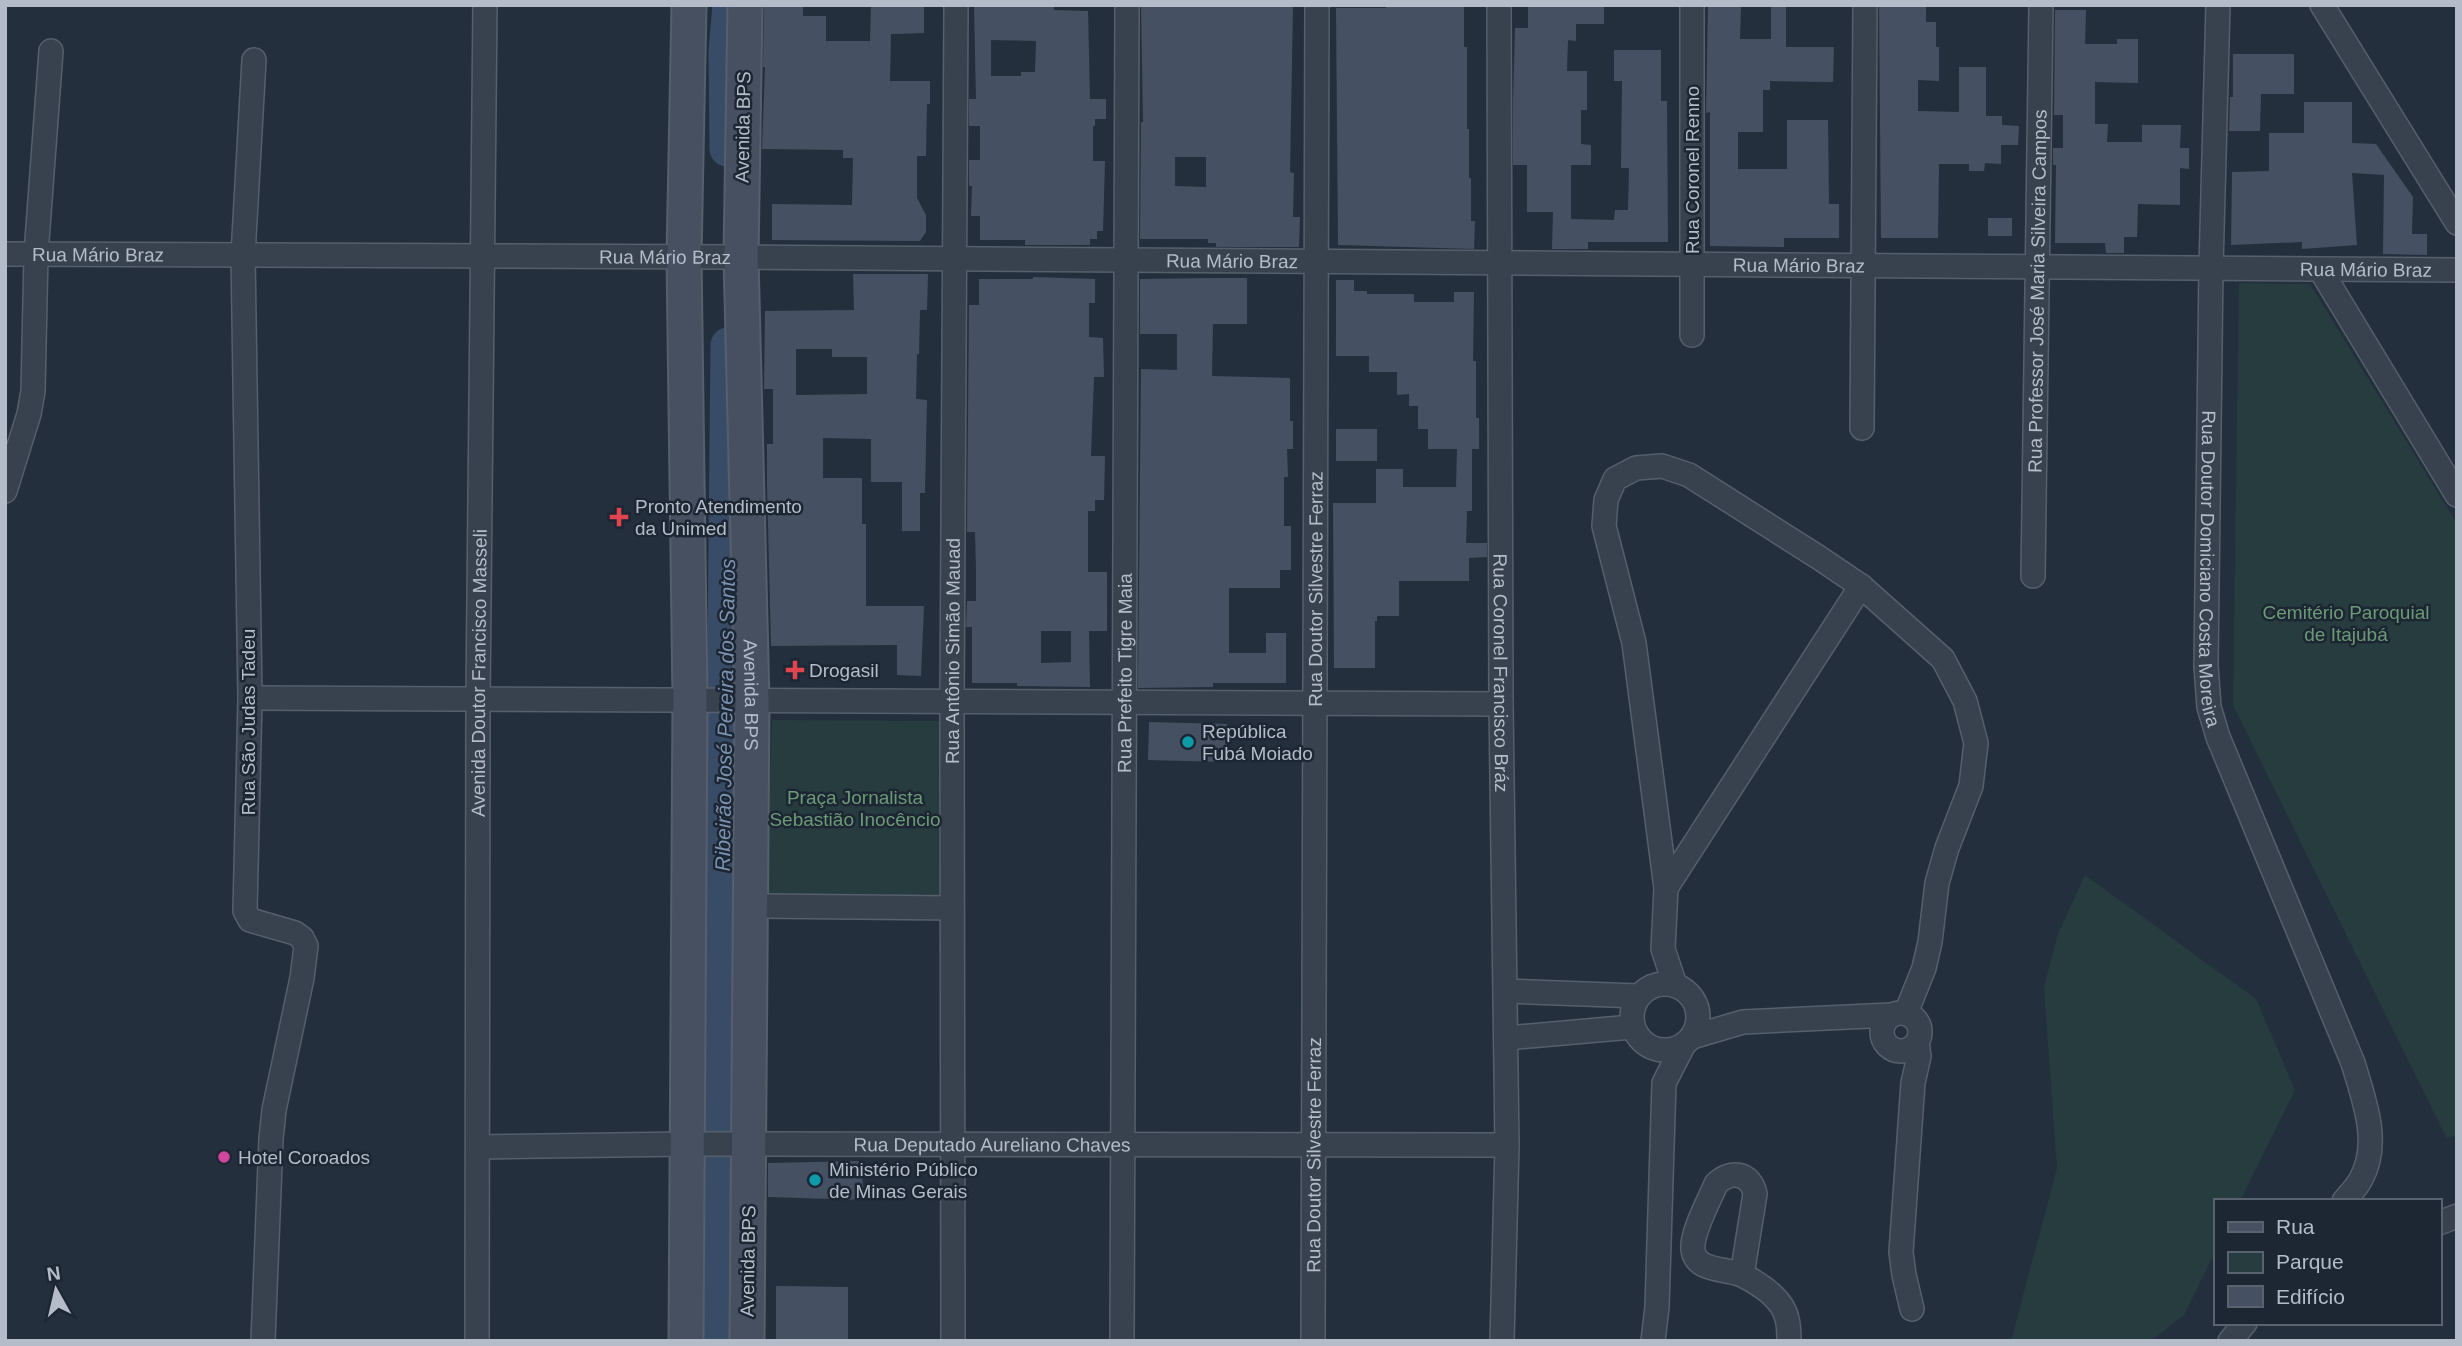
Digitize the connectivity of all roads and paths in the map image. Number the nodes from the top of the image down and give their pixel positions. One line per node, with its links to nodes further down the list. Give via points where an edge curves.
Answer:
1 (485, 5): 19 (street, Avenida Doutor Francisco Masseli)
2 (689, 5): 20 (main road)
3 (745, 5): 21 (main road, Avenida BPS)
4 (956, 5): 22 (street, Rua Antônio Simão Mauad)
5 (1127, 5): 23 (street, Rua Prefeito Tigre Maia)
6 (1317, 5): 24 (street, Rua Doutor Silvestre Ferraz)
7 (1499, 5): 25 (street, Rua Coronel Francisco Bráz)
8 (1692, 5): 26 (street, Rua Coronel Renno)
9 (1865, 5): 27 (street)
10 (2041, 5): 28 (street, Rua Professor José Maria Silveira Campos)
11 (2218, 5): 29 (street, Rua Doutor Domiciano Costa Moreira)
12 (2322, 5): 15 (street)
13 (51, 51): 17 (street)
14 (254, 60): 18 (street, Rua São Judas Tadeu)
15 (2457, 223)
16 (5, 254): 17 (street, Rua Mário Braz)
17 (36, 254): 18 (street, Rua Mário Braz); 34 (street, via 33,391)
18 (243, 255): 19 (street, Rua Mário Braz); 38 (street, Rua São Judas Tadeu)
19 (481, 256): 20 (street, Rua Mário Braz); 39 (street, Avenida Doutor Francisco Masseli)
20 (690, 257): 21 (street, Rua Mário Braz); 40 (main road)
21 (736, 257): 22 (street, Rua Mário Braz); 41 (main road, Avenida BPS)
22 (955, 259): 23 (street, Rua Mário Braz); 42 (street, Rua Antônio Simão Mauad)
23 (1126, 260): 24 (street, Rua Mário Braz); 43 (street, Rua Prefeito Tigre Maia)
24 (1316, 262): 25 (street, Rua Mário Braz); 44 (street, Rua Doutor Silvestre Ferraz)
25 (1500, 263): 26 (street, Rua Mário Braz); 45 (street, Rua Coronel Francisco Bráz)
26 (1692, 264): 27 (street, Rua Mário Braz); 32 (street, Rua Coronel Renno)
27 (1862, 265): 28 (street, Rua Mário Braz); 33 (street)
28 (2038, 267): 29 (street, Rua Mário Braz); 36 (street, Rua Professor José Maria Silveira Campos)
29 (2211, 268): 30 (street, Rua Mário Braz); 69 (street, Rua Doutor Domiciano Costa Moreira, via 2209,707 2353,1063 2366,1107 2369,1160)
30 (2320, 269): 31 (street, Rua Mário Braz); 35 (street)
31 (2457, 270)
32 (1692, 335)
33 (1862, 428)
34 (5, 491)
35 (2457, 495)
36 (2033, 576)
37 (1861, 586): 46 (street); 46 (street, via 1689,475 1662,466 1636,468 1615,479 1605,500 1604,526 1634,643); 54 (street, via 1942,660 1965,701 1976,743 1971,786 1937,883 1927,955)
38 (250, 698): 39 (street); 73 (street, Rua São Judas Tadeu, via 245,911 250,920 295,933 306,946 273,1119)
39 (478, 698): 40 (street); 68 (street, Avenida Doutor Francisco Masseli)
40 (695, 701): 41 (street); 62 (main road)
41 (747, 702): 42 (street); 47 (main road, Avenida BPS)
42 (952, 702): 43 (street); 48 (street, Rua Antônio Simão Mauad)
43 (1125, 702): 44 (street); 65 (street, Rua Prefeito Tigre Maia)
44 (1315, 704): 45 (street); 66 (street, Rua Doutor Silvestre Ferraz)
45 (1501, 705): 51 (street, Rua Coronel Francisco Bráz)
46 (1667, 888): 49 (street)
47 (750, 906): 48 (street); 63 (main road, Avenida BPS)
48 (952, 908): 64 (street, Rua Antônio Simão Mauad)
49 (1663, 949): 50 (street); 52 (street, via 1651,961)
50 (1675, 985): 52 (street, via 1653,985); 53 (street, via 1685,990)
51 (1504, 991): 52 (street); 58 (street, Rua Coronel Francisco Bráz)
52 (1641, 993): 57 (street, via 1631,1016)
53 (1697, 1007): 56 (street); 59 (street, via 1698,1017)
54 (1898, 1014): 55 (street); 60 (street, via 1882,1027); 60 (street, via 1917,1021 1920,1029)
55 (1856, 1018): 56 (street); 60 (street)
56 (1743, 1022): 59 (street)
57 (1639, 1036): 58 (street); 59 (street, via 1658,1050); 61 (street)
58 (1506, 1038): 67 (street, Rua Coronel Francisco Bráz)
59 (1688, 1040): 61 (street)
60 (1899, 1045): 71 (street, via 1919,1056 1913,1083 1901,1252)
61 (1664, 1083): 81 (street)
62 (693, 1144): 63 (street, Rua Deputado Aureliano Chaves); 68 (street, Rua Deputado Aureliano Chaves); 75 (main road)
63 (744, 1144): 64 (street, Rua Deputado Aureliano Chaves); 76 (main road, Avenida BPS)
64 (953, 1145): 65 (street, Rua Deputado Aureliano Chaves); 77 (street, Rua Antônio Simão Mauad)
65 (1123, 1145): 66 (street, Rua Deputado Aureliano Chaves); 78 (street, Rua Prefeito Tigre Maia)
66 (1313, 1145): 67 (street, Rua Deputado Aureliano Chaves); 79 (street, Rua Doutor Silvestre Ferraz)
67 (1507, 1145): 80 (street, Rua Coronel Francisco Bráz)
68 (478, 1147): 74 (street, Avenida Doutor Francisco Masseli)
69 (2346, 1199)
70 (1742, 1275): 82 (street, via 1774,1296 1787,1317)
71 (1912, 1309)
72 (2243, 1325): 83 (street)
73 (263, 1341)
74 (477, 1341)
75 (686, 1341)
76 (747, 1341)
77 (953, 1341)
78 (1122, 1341)
79 (1313, 1341)
80 (1502, 1341)
81 (1653, 1341)
82 (1789, 1341)
83 (2230, 1341)

